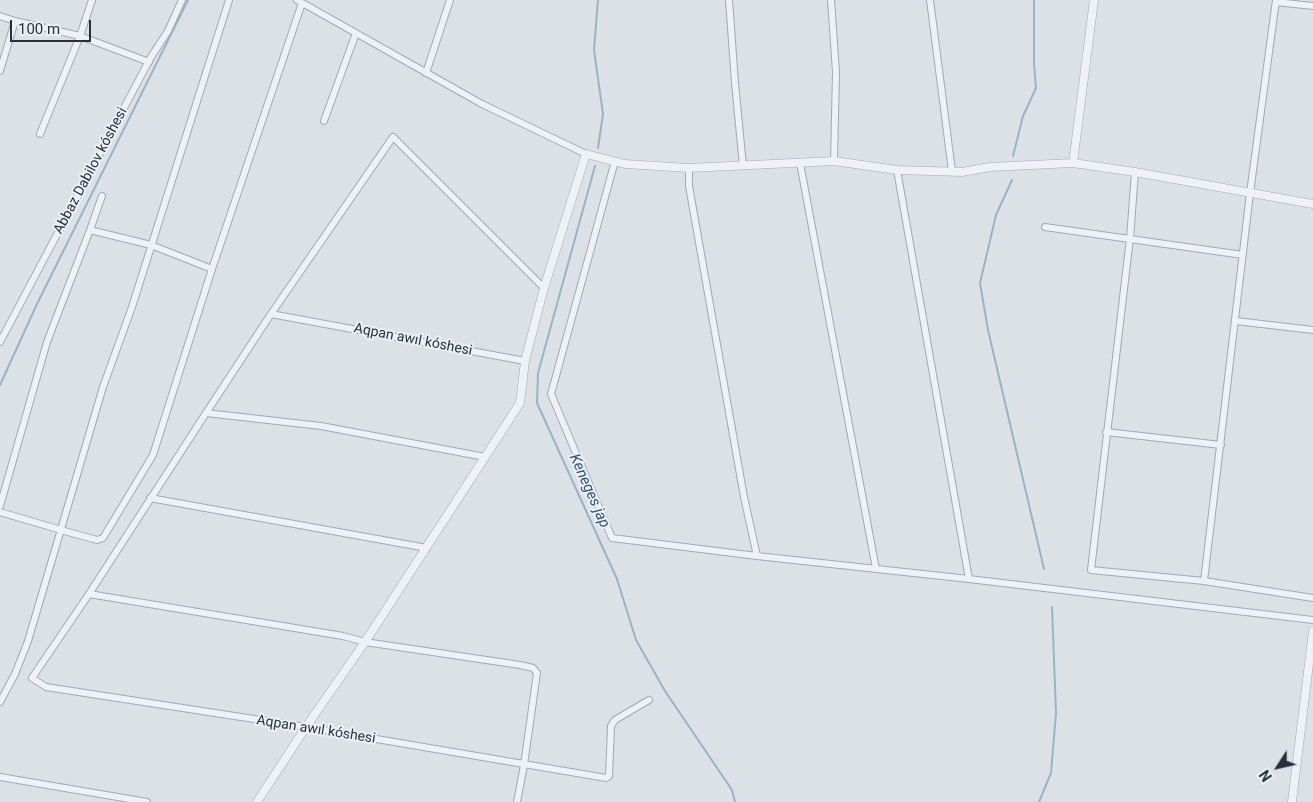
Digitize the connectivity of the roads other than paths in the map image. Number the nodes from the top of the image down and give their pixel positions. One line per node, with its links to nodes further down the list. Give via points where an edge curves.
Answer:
1 (92, 0): 15 (street)
2 (182, 0): 16 (street, Abbaz Dabilov kóshesi)
3 (229, 0): 37 (street)
4 (450, 0): 18 (street)
5 (729, 0): 26 (street)
6 (831, 0): 23 (street, via 836,72)
7 (930, 0): 29 (street)
8 (1094, 0): 25 (street)
9 (300, 1): 14 (street); 39 (street)
10 (1276, 1): 11 (street); 31 (street)
11 (1313, 6)
12 (0, 16): 13 (street)
13 (15, 21): 15 (street); 17 (street)
14 (356, 33): 18 (street); 19 (street)
15 (80, 36): 16 (street); 20 (street)
16 (149, 62): 44 (street, Abbaz Dabilov kóshesi)
17 (0, 71)
18 (426, 73): 21 (street)
19 (324, 121)
20 (40, 134)
21 (586, 154): 22 (street); 40 (street)
22 (614, 161): 27 (street); 55 (street, via 551,394 612,538)
23 (834, 161): 24 (street); 28 (street)
24 (800, 163): 26 (street); 56 (street)
25 (1073, 163): 29 (street); 30 (street)
26 (743, 166): 27 (street)
27 (690, 168): 55 (street, via 689,186)
28 (897, 170): 29 (street); 57 (street)
29 (952, 171)
30 (1135, 172): 31 (street); 36 (street)
31 (1250, 193): 33 (street); 38 (street)
32 (102, 196): 35 (street)
33 (1313, 204)
34 (1045, 227): 36 (street)
35 (90, 230): 37 (street); 51 (street, via 48,342)
36 (1130, 238): 38 (street); 47 (street)
37 (151, 245): 39 (street); 53 (street, via 103,387)
38 (1243, 255): 42 (street)
39 (212, 269): 53 (street, via 153,455 103,538 97,540)
40 (544, 288): 41 (street, via 393,136); 45 (street)
41 (271, 314): 45 (street, Aqpan awıl kóshesi); 46 (street)
42 (1236, 320): 43 (street); 48 (street)
43 (1313, 330)
44 (0, 342)
45 (525, 361): 49 (street, via 520,402)
46 (206, 413): 49 (street, via 321,426); 50 (street)
47 (1106, 432): 48 (street); 58 (street, via 1091,570)
48 (1221, 445): 58 (street)
49 (485, 457): 54 (street)
50 (150, 498): 54 (street); 59 (street)
51 (0, 506)
52 (0, 512): 53 (street)
53 (60, 530): 65 (street, via 28,641)
54 (427, 548): 63 (street)
55 (756, 556): 56 (street)
56 (876, 569): 57 (street)
57 (969, 579): 61 (street)
58 (1204, 581): 60 (street)
59 (89, 594): 63 (street); 66 (street, Aqpan awıl kóshesi, via 32,678 46,686)
60 (1313, 598)
61 (1313, 620)
62 (1313, 631): 72 (street)
63 (365, 642): 66 (street); 67 (street, via 533,668 537,672)
64 (649, 700): 67 (street, Aqpan awıl kóshesi, via 615,720 611,726 609,776 606,778)
65 (0, 702)
66 (306, 727): 67 (street, Aqpan awıl kóshesi); 70 (street)
67 (524, 764): 71 (street)
68 (0, 777): 69 (street)
69 (147, 802)
70 (257, 802)
71 (517, 802)
72 (1292, 802)

